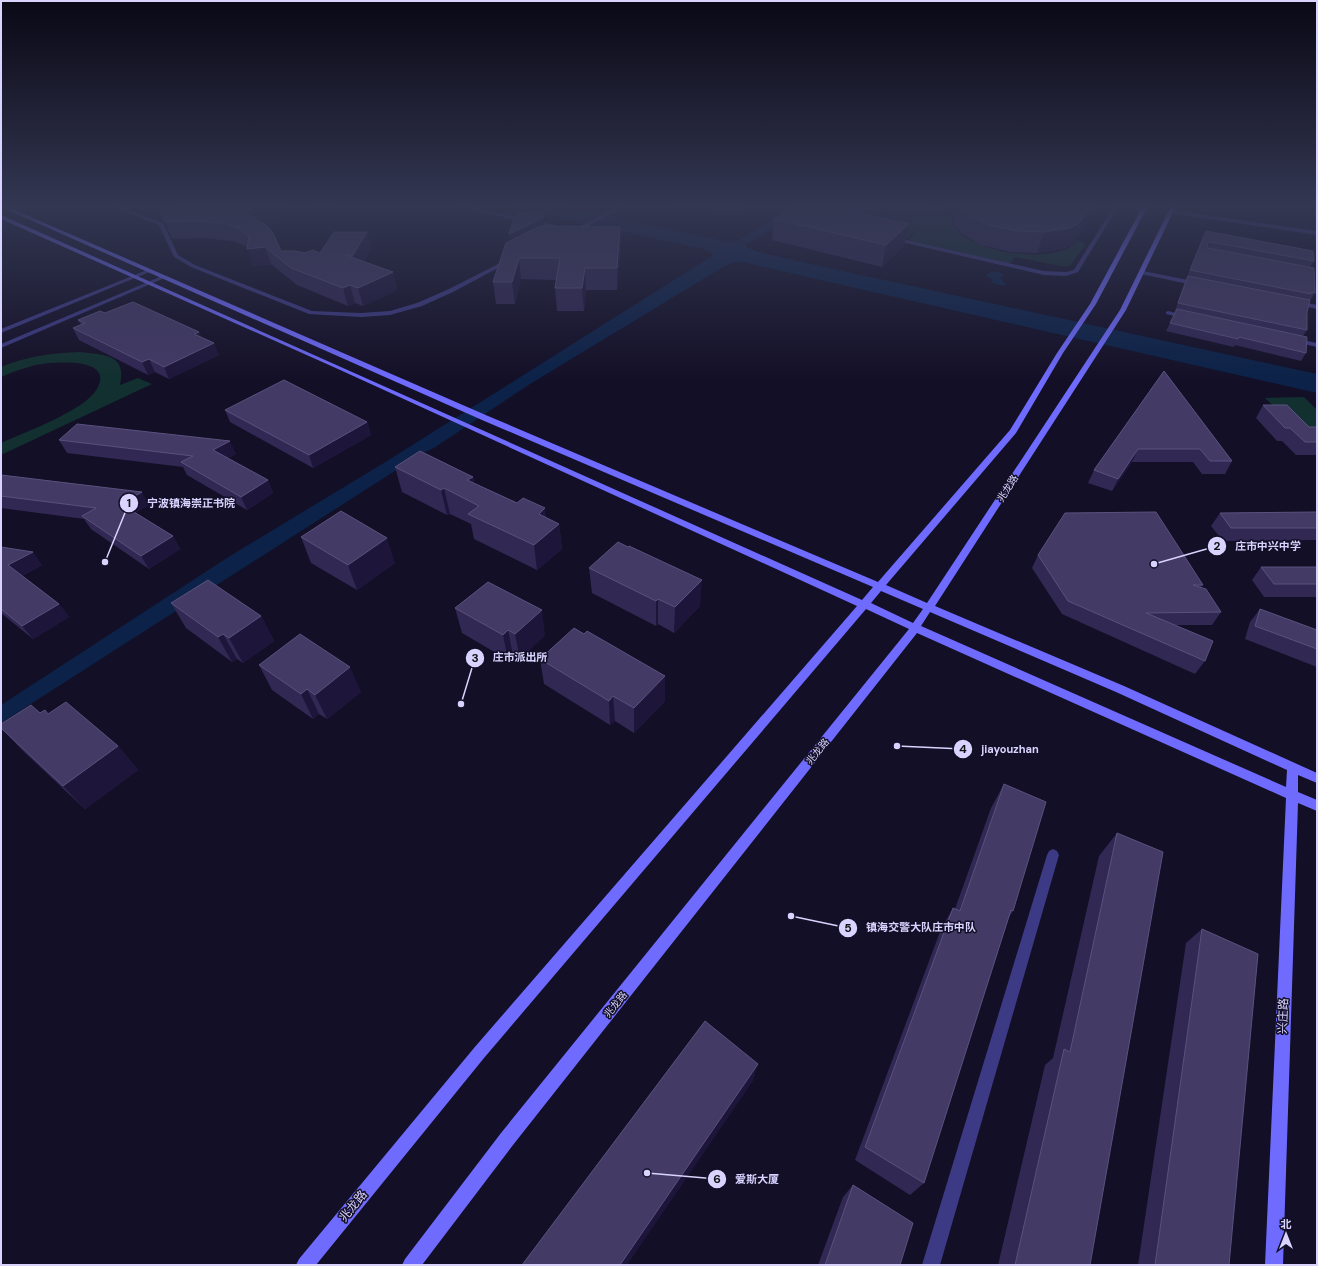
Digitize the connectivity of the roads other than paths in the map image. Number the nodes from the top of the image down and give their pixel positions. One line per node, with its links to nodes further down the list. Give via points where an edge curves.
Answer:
1 (105, 263): 13 (street)
2 (133, 263): 10 (street)
3 (188, 263): 4 (street, via 311,313 345,314 390,312 422,304)
4 (503, 263)
5 (1000, 263): 11 (street, via 1044,273)
6 (1081, 263): 11 (street, via 1076,271)
7 (1115, 263): 25 (street, 兆龙路, via 1093,304 1013,431)
8 (1148, 263): 12 (street, 兆龙路)
9 (1044, 268): 11 (street)
10 (149, 270): 13 (street); 14 (street)
11 (1068, 273)
12 (1143, 273): 16 (street); 27 (street, 兆龙路, via 1123,310)
13 (134, 276): 15 (street); 21 (street)
14 (164, 277): 15 (street); 25 (street, via 485,418)
15 (149, 283): 24 (street); 26 (street)
16 (1203, 285)
17 (1287, 301): 18 (street)
18 (1317, 307)
19 (1168, 313): 20 (street)
20 (1191, 318)
21 (1, 331)
22 (1283, 338): 23 (street)
23 (1317, 345)
24 (1, 346)
25 (880, 586): 26 (street, 兆龙路); 27 (street)
26 (864, 604): 28 (street); 34 (street, 兆龙路, via 479,1053)
27 (930, 607): 28 (street, 兆龙路); 29 (street)
28 (915, 628): 31 (street); 35 (street, 兆龙路, via 507,1139)
29 (1293, 767): 30 (street); 31 (street, 兴庄路)
30 (1317, 778)
31 (1292, 795): 32 (street); 37 (street, 兴庄路)
32 (1317, 806)
33 (1053, 855): 36 (street)
34 (305, 1265)
35 (411, 1265)
36 (931, 1265)
37 (1274, 1265)

